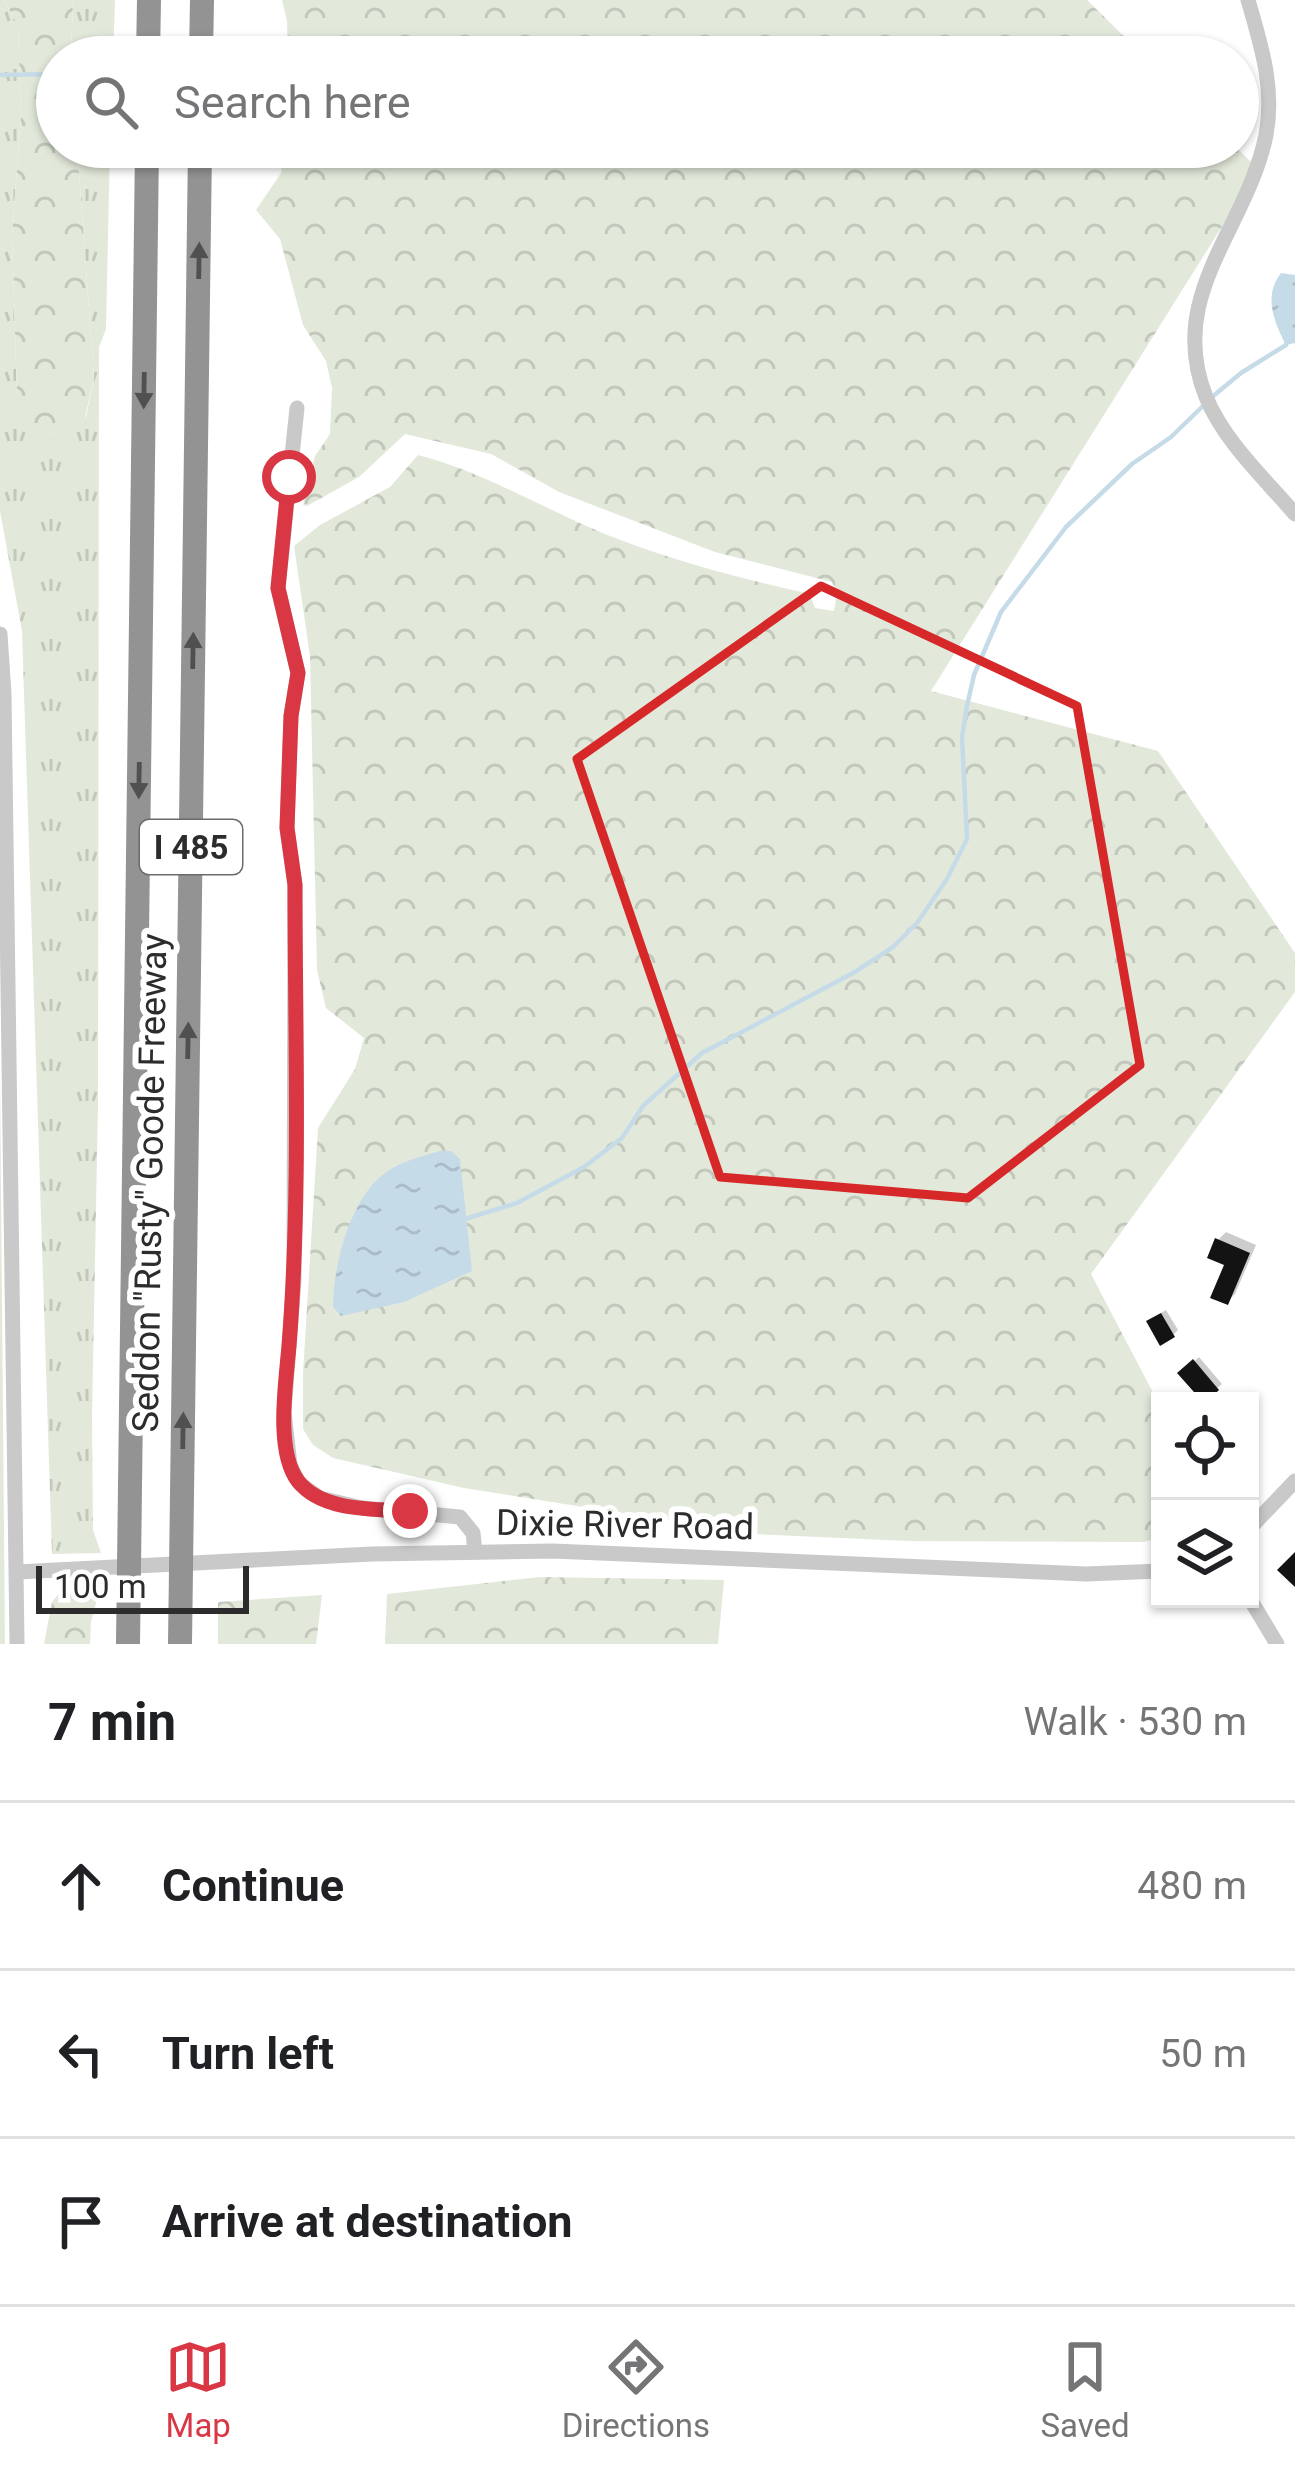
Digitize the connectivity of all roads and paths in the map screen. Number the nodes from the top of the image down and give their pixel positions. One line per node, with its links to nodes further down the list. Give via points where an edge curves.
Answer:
1 (148, 0): 4 (highway)
2 (202, 0): 5 (highway)
3 (1248, 0): 6 (street)
4 (148, 36)
5 (201, 36)
6 (1258, 36)
7 (1259, 42): 8 (street, via 1270,83)
8 (1259, 156)
9 (147, 168): 22 (highway, Seddon "Rusty" Goode Freeway / I 485, one-way to 22)
10 (200, 168): 23 (highway, Seddon "Rusty" Goode Freeway / I 485, one-way to 10)
11 (1254, 168): 13 (street, via 1194,317 1194,355 1208,400)
12 (297, 408): 17 (street, via 278,588 298,673 287,828 295,885 287,1449 299,1483 320,1498 460,1517)
13 (1295, 514)
14 (0, 634): 19 (street)
15 (1295, 1481): 16 (street)
16 (1259, 1519)
17 (475, 1552): 18 (street, Dixie River Road); 19 (street, Dixie River Road)
18 (1151, 1571)
19 (17, 1572): 21 (street)
20 (1255, 1608): 24 (street)
21 (17, 1644)
22 (128, 1644)
23 (180, 1644)
24 (1277, 1644)

